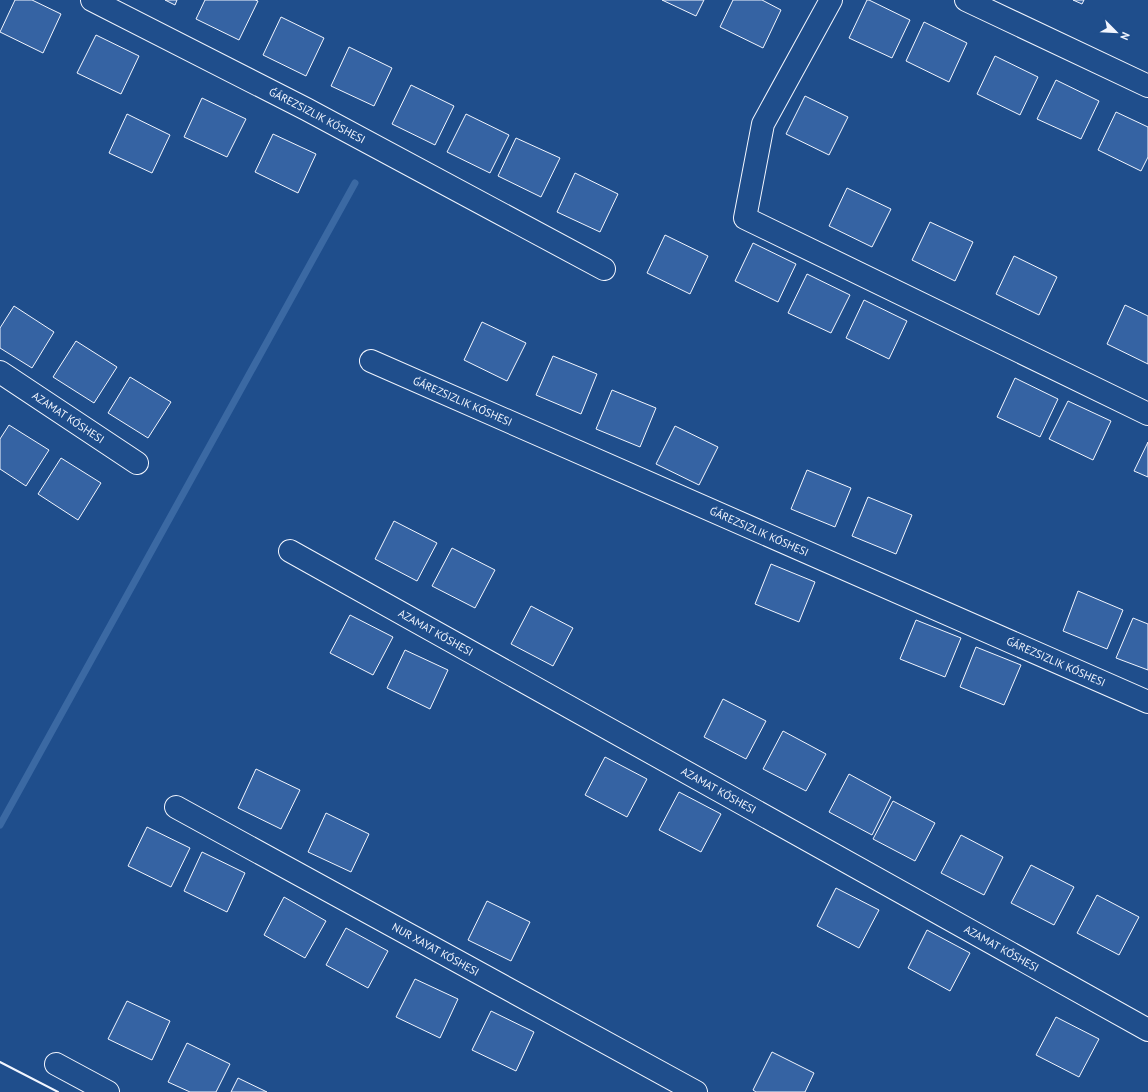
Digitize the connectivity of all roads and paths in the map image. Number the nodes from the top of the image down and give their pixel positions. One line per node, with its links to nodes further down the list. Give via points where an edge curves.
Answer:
1 (92, 0): 5 (street, ǴÁREZSIZLIK KÓSHESI, via 306,109)
2 (966, 0): 4 (street)
3 (829, 1): 8 (street, via 763,124 745,218)
4 (1148, 86)
5 (604, 269)
6 (371, 361): 11 (street, ǴÁREZSIZLIK KÓSHESI)
7 (0, 372): 9 (street, AZAMAT KÓSHESI)
8 (1148, 414)
9 (137, 463)
10 (290, 551): 13 (street, AZAMAT KÓSHESI)
11 (1148, 702)
12 (176, 807): 16 (street, NUR XAYAT KÓSHESI)
13 (1148, 1030)
14 (56, 1064): 15 (street)
15 (108, 1092)
16 (696, 1092)

